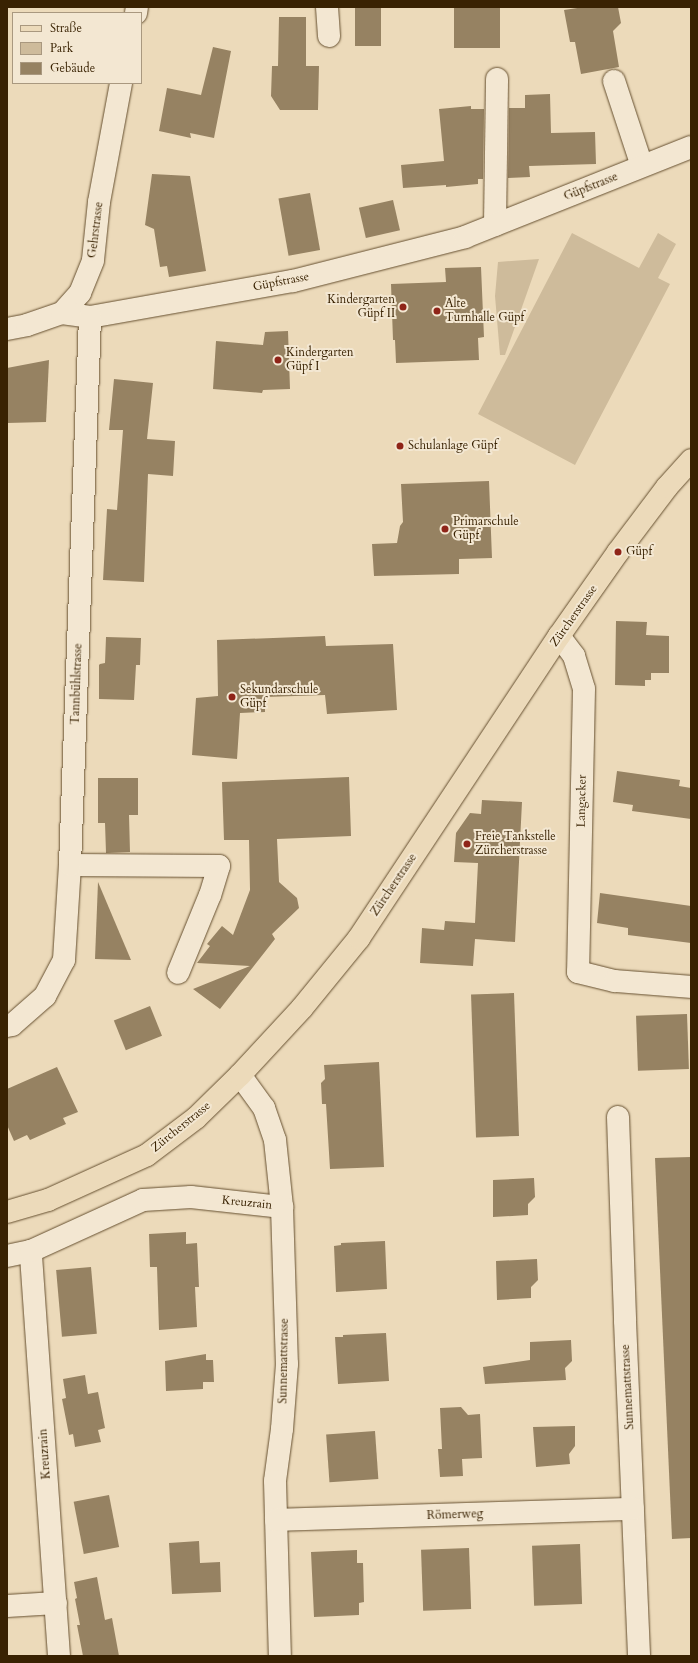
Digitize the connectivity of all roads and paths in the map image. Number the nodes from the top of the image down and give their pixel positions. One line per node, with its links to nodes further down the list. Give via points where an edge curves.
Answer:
1 (327, 7): 2 (street)
2 (329, 36)
3 (497, 79): 8 (street)
4 (614, 81): 7 (street)
5 (120, 84): 9 (street, Gehrstrasse, via 99,202 93,260 80,293)
6 (691, 147): 7 (street, Güpfstrasse)
7 (642, 166): 8 (street, Güpfstrasse)
8 (495, 225): 10 (street, Güpfstrasse, via 465,237 293,281)
9 (62, 313): 10 (street, Güpfstrasse); 11 (street, Gehrstrasse, via 28,325)
10 (90, 317): 14 (street, Tannbühlstrasse)
11 (7, 329)
12 (691, 460): 13 (main road, Zürcherstrasse, via 667,487)
13 (558, 636): 16 (street, Langacker, via 574,656 584,689 578,972 615,981); 18 (main road, Zürcherstrasse, via 359,938 302,1008)
14 (70, 865): 15 (street, via 219,866); 17 (street, Tannbühlstrasse, via 64,960 45,996 12,1025)
15 (178, 973)
16 (691, 987)
17 (7, 1026)
18 (240, 1075): 20 (street, Sunnemattstrasse, via 264,1108 275,1140); 21 (main road, Zürcherstrasse, via 196,1118 147,1155 48,1200)
19 (618, 1117): 24 (street, Sunnemattstrasse)
20 (282, 1206): 22 (street, Kreuzrain, via 191,1197 143,1200); 25 (street, Sunnemattstrasse, via 287,1364 275,1481)
21 (7, 1212)
22 (31, 1251): 23 (street, Kreuzrain); 26 (street, Kreuzrain)
23 (7, 1256)
24 (633, 1509): 25 (street, Römerweg); 30 (street, Sunnemattstrasse)
25 (276, 1520): 29 (street, Sunnemattstrasse)
26 (56, 1603): 27 (street); 28 (street, Kreuzrain)
27 (7, 1606)
28 (58, 1656)
29 (280, 1656)
30 (639, 1656)

